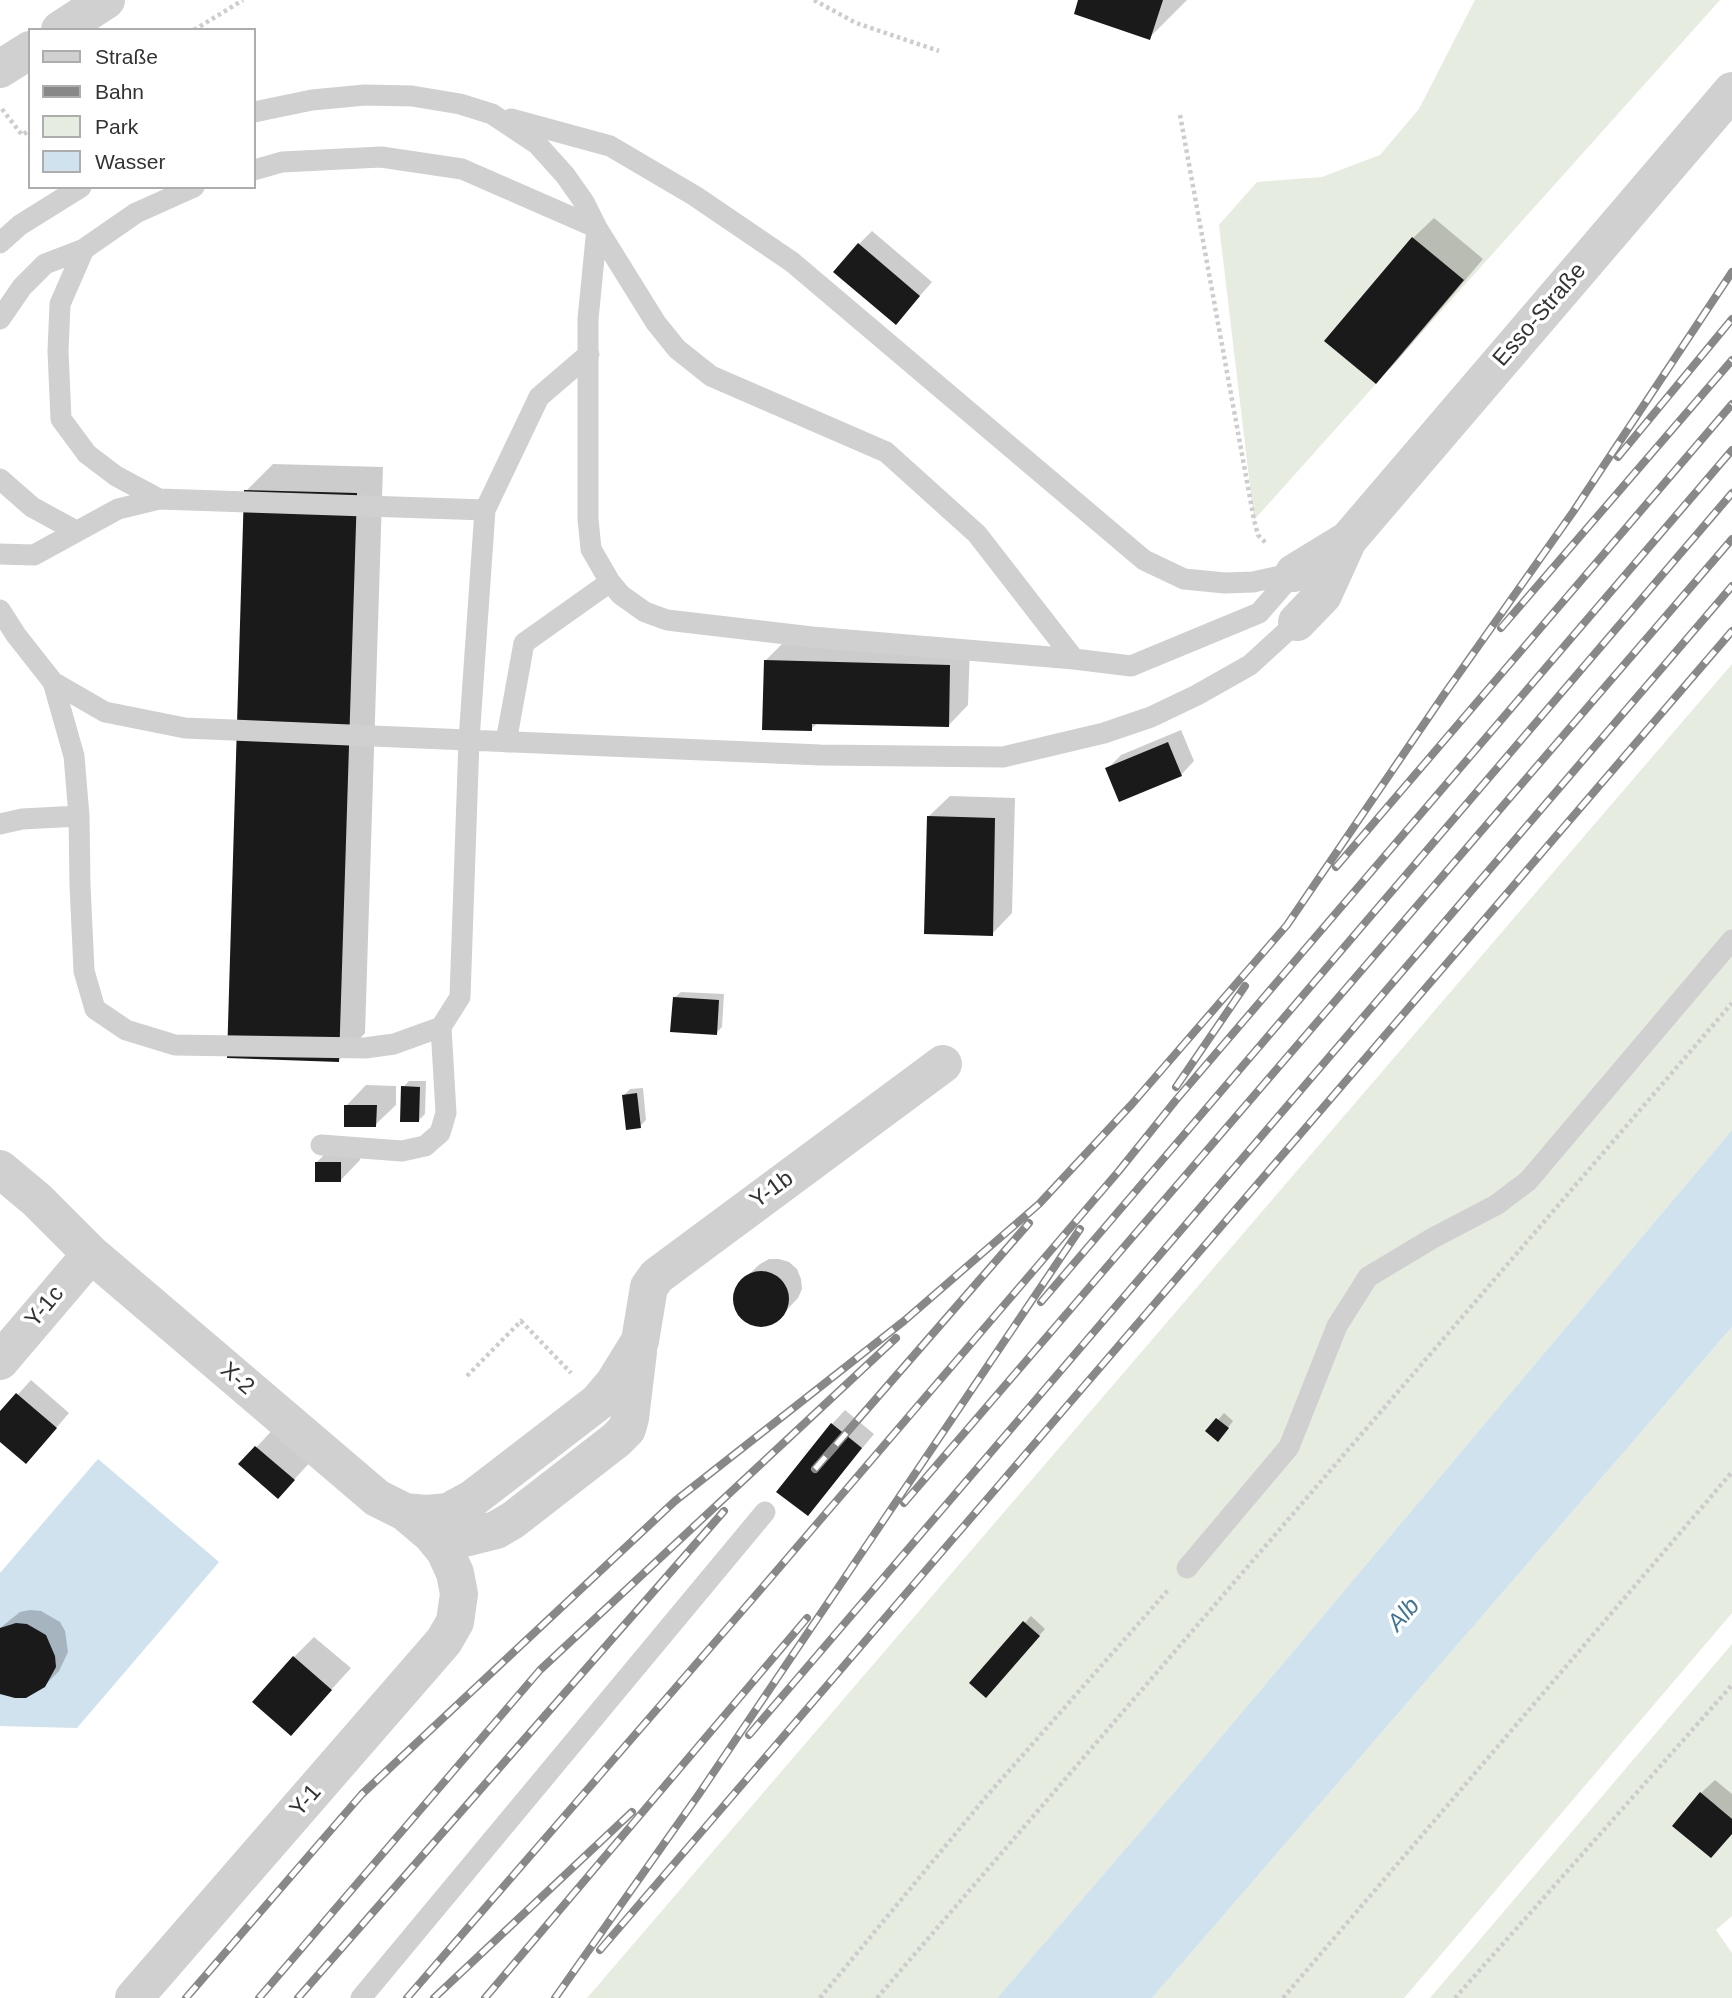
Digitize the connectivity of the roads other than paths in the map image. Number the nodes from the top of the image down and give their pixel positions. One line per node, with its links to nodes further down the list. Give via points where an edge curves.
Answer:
1 (106, 0): 2 (street)
2 (63, 28)
3 (28, 51): 4 (street)
4 (0, 69)
5 (1732, 91): 20 (street, Esso-Straße)
6 (256, 112): 7 (lane, via 365,95 412,96)
7 (492, 114): 11 (lane, via 537,144 565,175); 22 (lane, via 610,146 695,196 792,262 1144,560 1184,579 1225,583)
8 (256, 169): 11 (lane, via 282,162 380,156 463,169)
9 (78, 189): 12 (lane)
10 (190, 189): 13 (lane, via 136,213)
11 (597, 228): 15 (lane); 27 (lane, via 677,349 711,376 886,453 978,534)
12 (0, 243)
13 (84, 249): 14 (lane, via 45,264); 17 (lane, via 60,304 61,419 87,454)
14 (0, 319)
15 (589, 354): 18 (lane, via 539,397); 23 (lane, via 588,519 591,549)
16 (0, 479): 19 (lane, via 32,507)
17 (159, 499): 18 (lane); 19 (lane, via 118,509)
18 (485, 510): 29 (lane)
19 (76, 531): 21 (lane, via 34,555)
20 (1348, 540): 22 (street, Esso-Straße); 25 (street, Esso-Straße, via 1323,596)
21 (0, 554)
22 (1294, 573): 27 (lane, via 1259,613 1157,657 1131,666)
23 (610, 582): 27 (lane, via 645,612 667,620); 30 (lane, via 524,643)
24 (0, 610): 26 (lane)
25 (1297, 622): 30 (lane, via 1250,665 1152,717 1003,757 820,755)
26 (8, 638): 28 (lane)
27 (1074, 659)
28 (53, 682): 29 (lane, via 105,712 185,728); 31 (lane, via 74,756)
29 (469, 740): 30 (lane); 34 (lane, via 460,997)
30 (506, 742)
31 (79, 816): 32 (lane); 34 (lane, via 84,971 95,1009 126,1030 175,1045 365,1048 394,1044)
32 (0, 824)
33 (1732, 940): 43 (lane, via 1528,1181 1496,1205 1368,1277 1337,1326 1289,1447)
34 (441, 1027): 36 (lane, via 446,1113 440,1133 425,1146 402,1151)
35 (943, 1064): 39 (street, Y-1b, via 657,1276 649,1287)
36 (321, 1145)
37 (0, 1169): 38 (street, X-2)
38 (91, 1254): 40 (street, Y-1c); 42 (street, X-2, via 377,1498)
39 (640, 1341): 42 (street, Y-1b, via 598,1402 472,1499 448,1512 426,1514); 42 (street, Y-1b, via 630,1418 616,1440 496,1530 464,1538)
40 (0, 1361)
41 (765, 1512): 46 (lane)
42 (418, 1523): 44 (street, X-2, via 444,1551)
43 (1187, 1568)
44 (459, 1594): 45 (street, Y-1, via 455,1622 444,1642)
45 (134, 1998)
46 (361, 1998)

